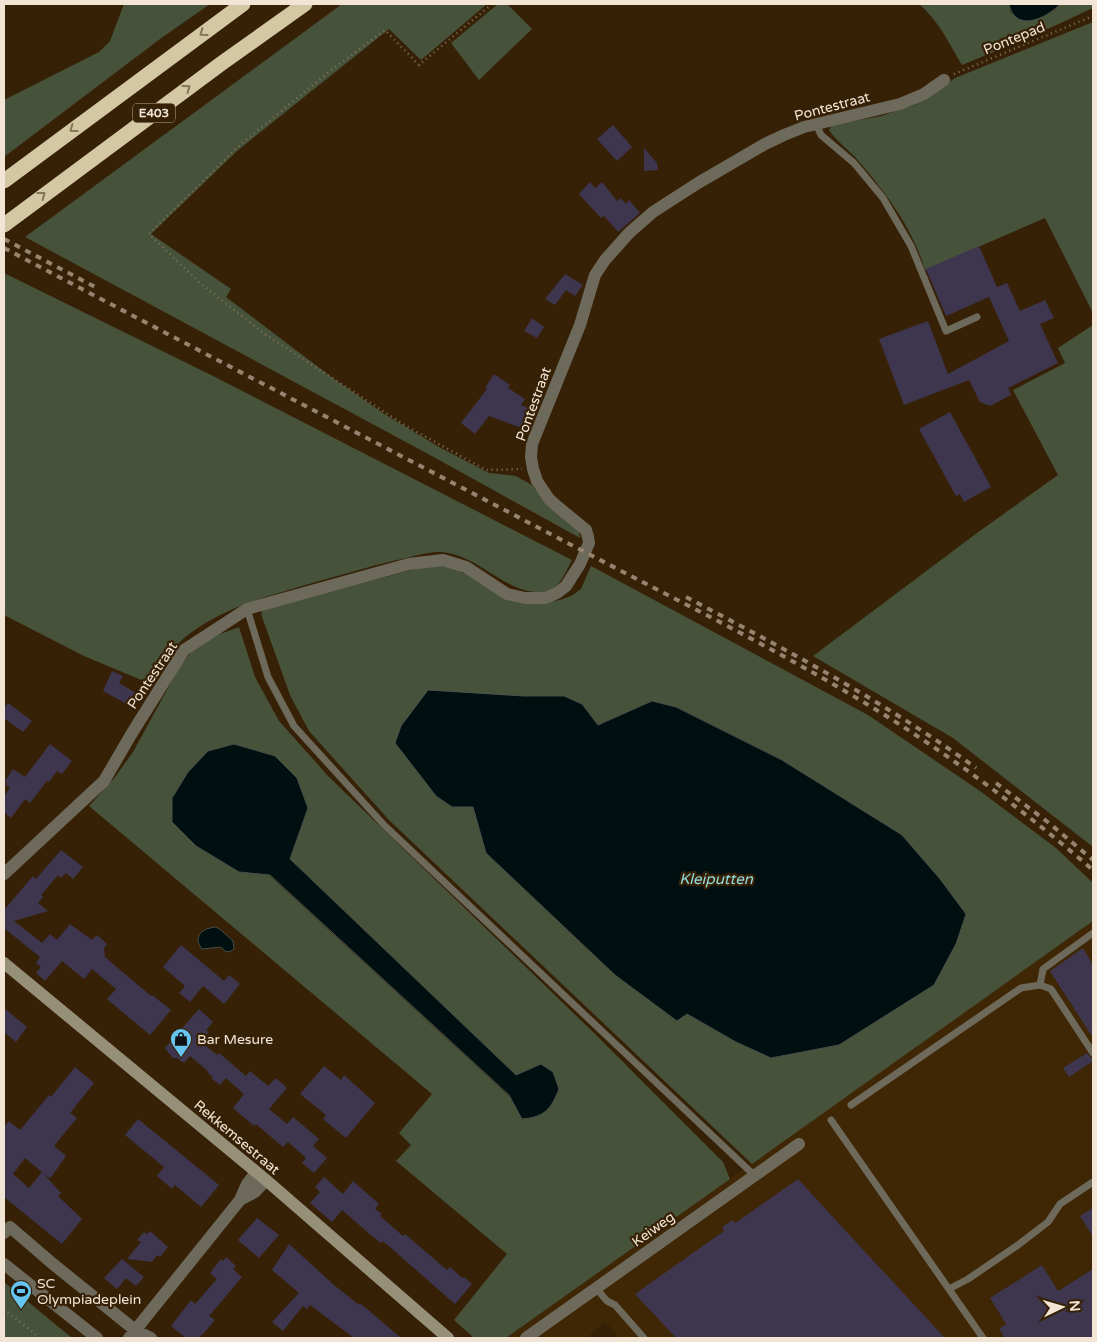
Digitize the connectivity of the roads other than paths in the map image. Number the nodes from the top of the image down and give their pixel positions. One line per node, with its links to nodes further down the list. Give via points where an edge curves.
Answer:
1 (243, 4): 5 (highway, E403, one-way to 5)
2 (305, 4): 6 (highway, E403, one-way to 2)
3 (944, 80): 4 (street, Pontestraat, via 924,94 900,104)
4 (816, 124): 7 (lane, via 821,135 854,163 883,198 911,246 946,331); 8 (street, Pontestraat, via 765,144 654,212 629,234 595,275 580,325 532,444 531,457 537,481 549,498 580,523 588,537 588,545 566,586 546,598 525,598 507,594 466,567 443,560 409,564)
5 (4, 181)
6 (4, 224)
7 (977, 317)
8 (247, 609): 9 (street, Pontestraat, via 184,650 104,781); 17 (lane, via 268,677 294,726 335,772 384,825)
9 (4, 874)
10 (1093, 933): 12 (lane, via 1043,969)
11 (4, 963): 18 (street, Rekkemsestraat)
12 (1040, 985): 13 (lane, via 1051,989 1059,998); 14 (lane, via 1021,988)
13 (1093, 1053)
14 (851, 1106)
15 (831, 1120): 23 (lane)
16 (799, 1144): 17 (street, Keiweg)
17 (754, 1175): 22 (street, Keiweg)
18 (261, 1176): 24 (street, via 255,1192 240,1200); 27 (street, Rekkemsestraat)
19 (1093, 1182): 23 (lane, via 1060,1204 1048,1222)
20 (6, 1227): 24 (street)
21 (4, 1264): 25 (street)
22 (596, 1288): 28 (street, Keiweg); 29 (lane)
23 (949, 1289): 30 (lane)
24 (132, 1334): 26 (street)
25 (97, 1338)
26 (151, 1338)
27 (448, 1338)
28 (526, 1338)
29 (644, 1338)
30 (983, 1338)

